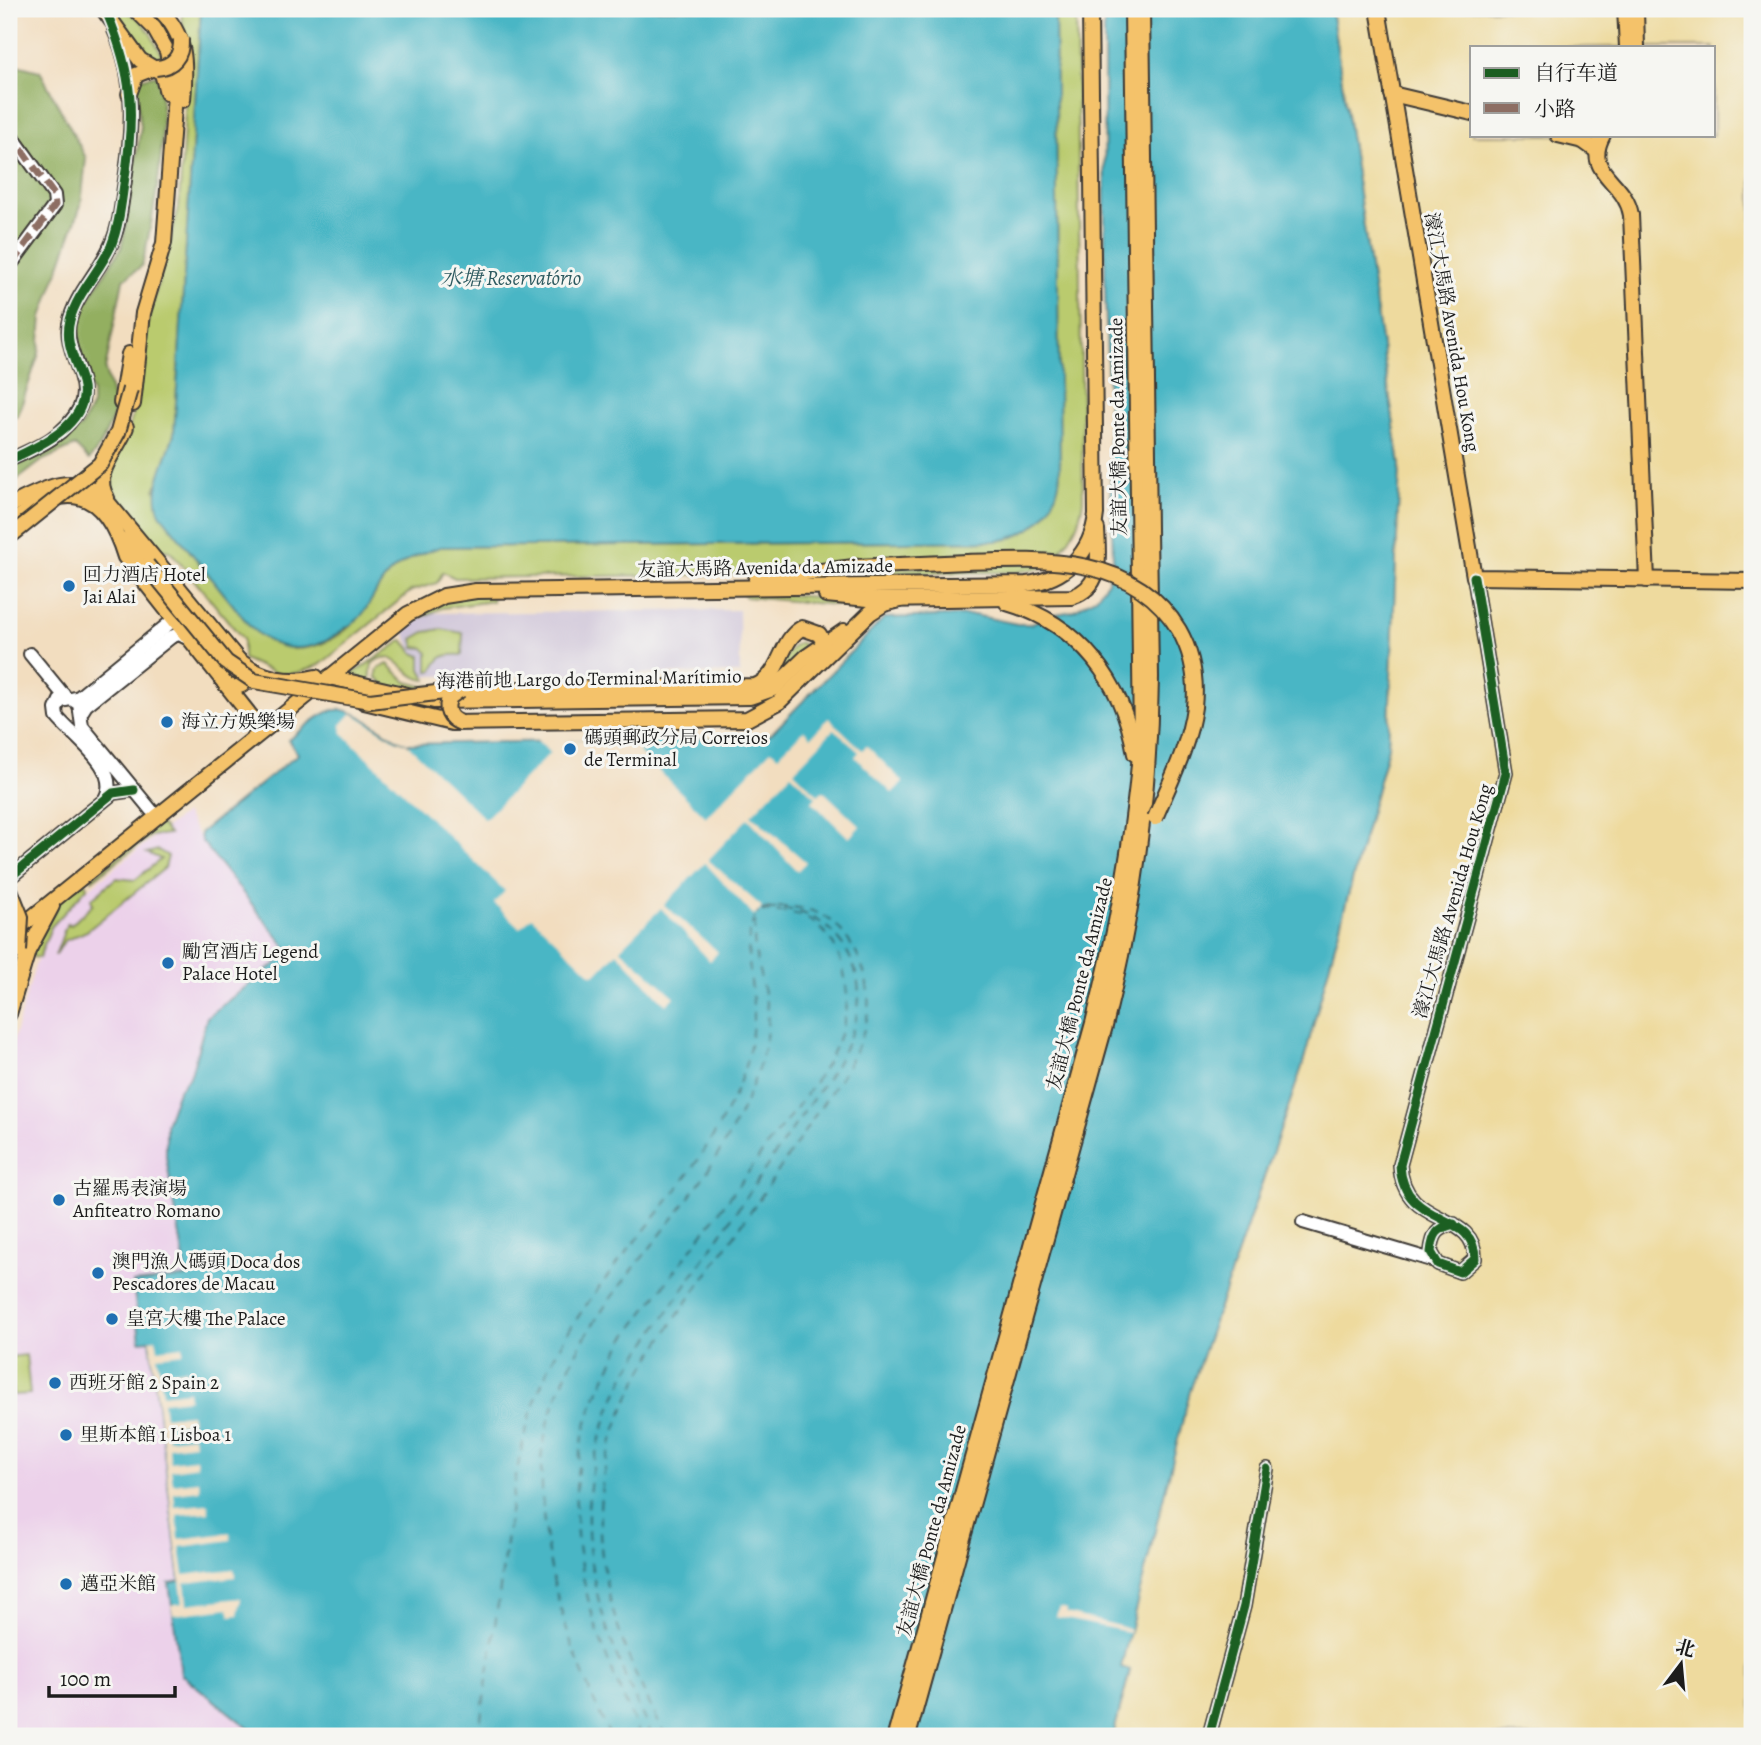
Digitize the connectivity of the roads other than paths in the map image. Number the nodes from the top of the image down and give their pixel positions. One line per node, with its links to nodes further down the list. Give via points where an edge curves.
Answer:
1 (135, 9): 22 (main road, via 159,35 174,76 166,215)
2 (159, 9): 11 (main road)
3 (1081, 9): 39 (main road, 友誼大馬路 Avenida da Amizade, via 1087,513 1080,540 1062,562 1032,575)
4 (1090, 9): 31 (main road, 友誼大馬路 Avenida da Amizade)
5 (1132, 9): 60 (main road, 友誼大橋 Ponte da Amizade, via 1141,690)
6 (1142, 9): 63 (main road, 友誼大橋 Ponte da Amizade, via 1151,753)
7 (1378, 9): 16 (main road, 濠江大馬路 Avenida Hou Kong)
8 (1625, 9): 12 (main road)
9 (1636, 9): 13 (main road)
10 (105, 11): 14 (main road, via 141,61); 15 (street, via 122,49)
11 (181, 39): 14 (main road, bridge, via 177,58); 22 (main road, via 186,67 178,194)
12 (1627, 46)
13 (1637, 46)
14 (155, 68): 15 (main road, via 134,76); 22 (main road, via 167,87)
15 (129, 94): 27 (street, via 133,128 119,221 68,329 82,400 53,438)
16 (1392, 94): 17 (main road); 36 (main road, 濠江大馬路 Avenida Hou Kong)
17 (1470, 113)
18 (9, 132): 23 (street, via 54,195 55,205)
19 (1562, 136): 21 (main road, via 1583,141)
20 (1604, 136): 21 (main road)
21 (1597, 151): 37 (main road, via 1601,169 1628,198 1631,215)
22 (160, 241): 26 (main road); 28 (main road, via 133,319 126,380 111,434 86,468)
23 (9, 267)
24 (9, 342): 25 (street)
25 (9, 354)
26 (136, 361): 29 (main road, via 134,398 123,437 102,474 101,487); 33 (main road, bridge, via 118,432 100,464)
27 (9, 460)
28 (53, 486): 29 (main road, via 77,483 93,488); 30 (main road)
29 (111, 504): 35 (main road); 48 (main road)
30 (9, 506)
31 (1096, 514): 39 (main road, 友誼大馬路 Avenida da Amizade, via 1090,539 1077,560 1057,576 1039,582); 40 (main road, via 1098,568 1083,592 1066,598)
32 (9, 525): 34 (main road, via 41,501 69,496 96,504)
33 (9, 537)
34 (118, 537): 35 (main road); 42 (main road, via 125,557)
35 (147, 565): 53 (main road, bridge, via 239,673 264,685)
36 (1474, 577): 37 (main road); 73 (street, 濠江大馬路 Avenida Hou Kong, via 1506,773 1401,1153 1400,1175 1416,1205)
37 (1647, 580): 38 (main road)
38 (1752, 581)
39 (756, 583): 41 (main road); 50 (main road, 友誼大馬路 Avenida da Amizade, via 451,585 411,601); 63 (main road, bridge, via 854,566 1049,560 1104,571 1151,596 1181,634 1194,676 1193,713)
40 (991, 599): 41 (main road); 60 (main road, via 1019,606 1065,630 1090,652 1125,712 1133,741)
41 (900, 600): 43 (main road, via 884,604)
42 (172, 615): 44 (main road); 54 (street, via 171,622 79,697)
43 (866, 617): 46 (main road, 海港前地 Largo do Terminal Marítimio); 49 (main road)
44 (187, 638): 51 (main road); 55 (street, via 171,637 86,705)
45 (788, 643): 46 (main road, via 796,631 805,628 819,634); 49 (main road, via 804,640); 52 (main road, via 771,676 751,686)
46 (824, 645): 49 (main road, 海港前地 Largo do Terminal Marítimio)
47 (30, 654): 54 (street)
48 (234, 656): 50 (main road, 海港前地 Largo do Terminal Marítimio, via 267,677 293,681); 51 (main road, via 245,668 245,680 236,687)
49 (811, 661): 50 (main road, 海港前地 Largo do Terminal Marítimio, via 773,689 750,697 434,701); 56 (main road, via 789,693 770,710 741,720)
50 (323, 677): 58 (main road, 友誼大馬路 Avenida da Amizade); 65 (main road, 友誼大馬路 Avenida da Amizade)
51 (225, 684): 58 (main road)
52 (461, 690): 53 (main road, bridge, via 380,701); 56 (main road, bridge, via 451,695 447,708)
53 (330, 694): 56 (main road, bridge)
54 (66, 698): 55 (street, via 79,704); 57 (street, via 56,713)
55 (81, 714): 57 (street, via 76,722); 59 (street, via 82,726)
56 (461, 723)
57 (66, 724): 61 (street, via 108,776 108,792)
58 (257, 724): 62 (main road, 友誼大馬路 Avenida da Amizade)
59 (134, 790): 61 (street, via 121,790); 62 (street)
60 (1136, 801): 76 (main road, 友誼大橋 Ponte da Amizade, via 1115,937)
61 (101, 804): 64 (street)
62 (151, 810): 66 (main road, 友誼大馬路 Avenida da Amizade)
63 (1139, 863): 77 (main road, 友誼大橋 Ponte da Amizade, via 1127,939 1105,1026)
64 (9, 880): 69 (main road, bridge, via 21,917)
65 (64, 891): 68 (main road, 友誼大馬路 Avenida da Amizade); 71 (main road, via 32,942)
66 (15, 916): 67 (main road, 友誼大馬路 Avenida da Amizade)
67 (9, 926): 69 (main road, bridge, via 18,939)
68 (9, 936)
69 (14, 963): 70 (main road)
70 (9, 987)
71 (9, 1014)
72 (1303, 1222): 74 (street)
73 (1454, 1224): 74 (street, via 1436,1232 1431,1252); 74 (street, via 1472,1240 1475,1259 1461,1272 1447,1270)
74 (1435, 1261)
75 (1267, 1469): 78 (street, via 1244,1606)
76 (895, 1736)
77 (908, 1736)
78 (1209, 1736)

